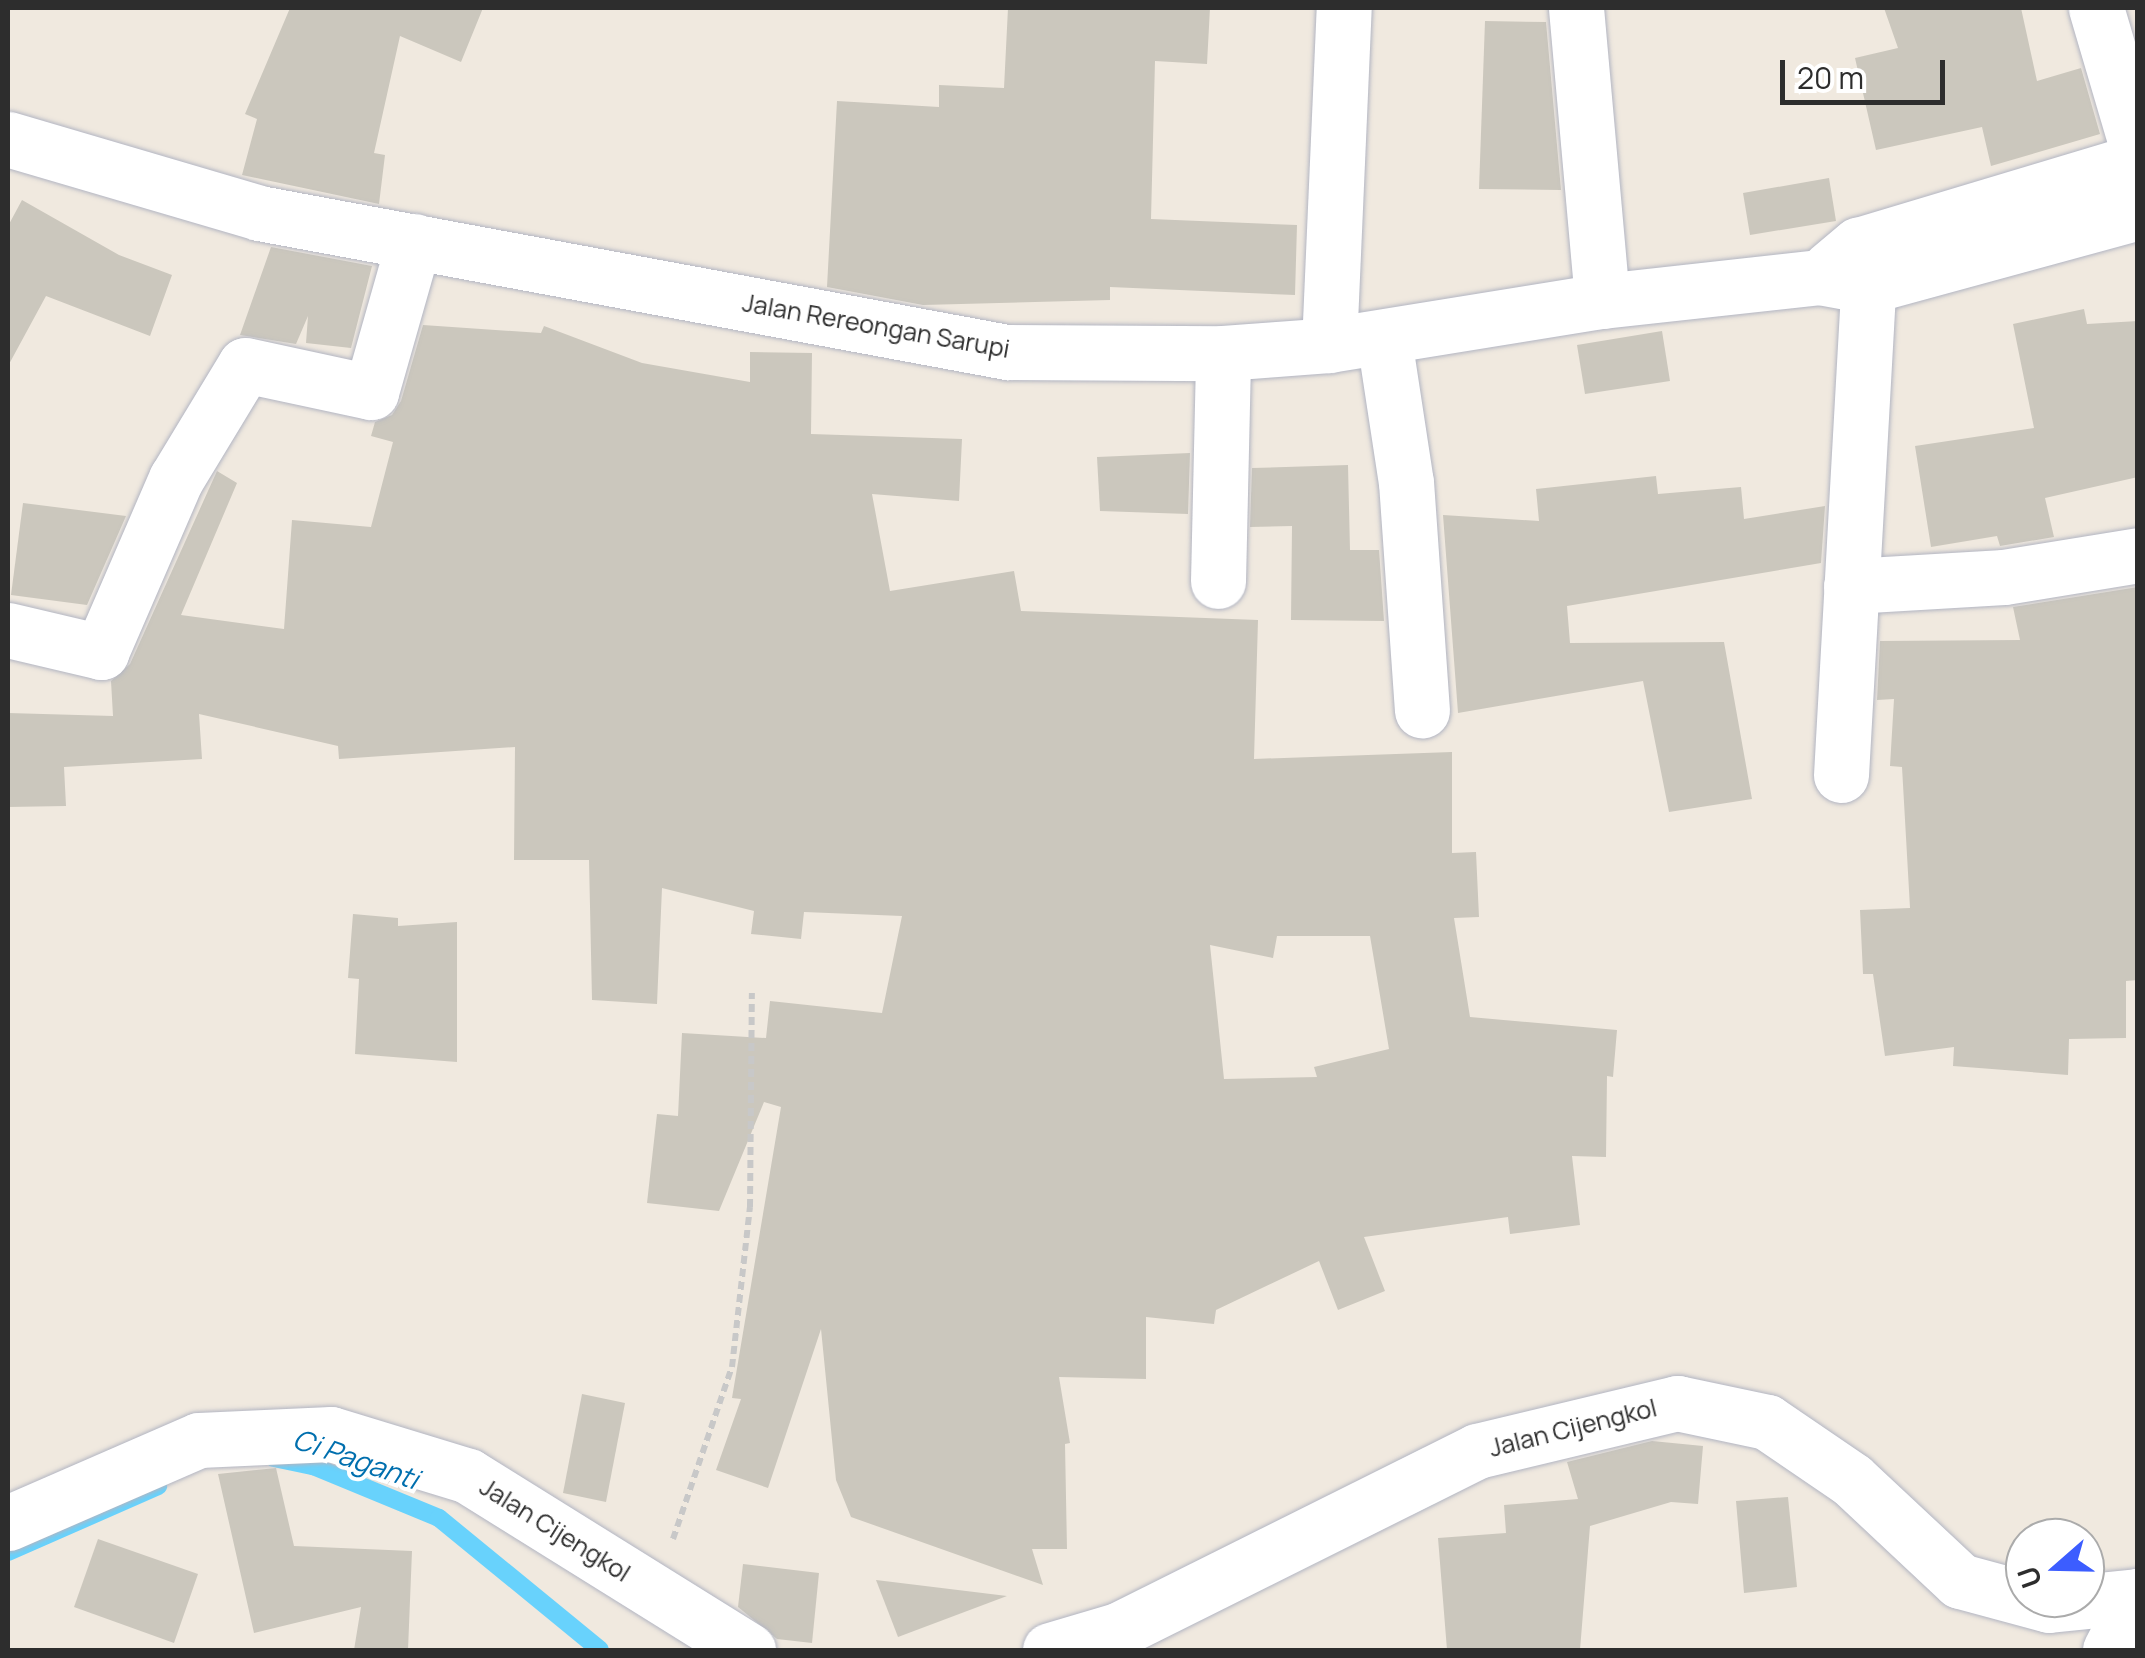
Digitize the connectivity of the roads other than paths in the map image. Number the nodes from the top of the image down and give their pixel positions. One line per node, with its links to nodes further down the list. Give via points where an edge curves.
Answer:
1 (1344, 8): 12 (street)
2 (1576, 8): 10 (street)
3 (2096, 8): 5 (street)
4 (8, 139): 8 (street, Jalan Rereongan Sarupi, via 259,213)
5 (2138, 151)
6 (2138, 161): 9 (street, Jalan Rereongan Sarupi)
7 (2138, 212): 9 (street, Jalan Rereongan Sarupi)
8 (414, 241): 13 (street, Jalan Rereongan Sarupi, via 1007,352); 17 (street, via 372,392 244,364 176,479 101,652)
9 (1848, 269): 10 (street, Jalan Rereongan Sarupi); 16 (street)
10 (1602, 300): 11 (street, Jalan Rereongan Sarupi)
11 (1384, 339): 12 (street, Jalan Rereongan Sarupi); 18 (street, via 1406,482)
12 (1329, 345): 13 (street, Jalan Rereongan Sarupi)
13 (1223, 353): 15 (street)
14 (2138, 555): 16 (street, via 2004,576)
15 (1218, 581)
16 (1851, 586): 19 (street)
17 (8, 630)
18 (1422, 710)
19 (1841, 775)
20 (8, 1523): 22 (street, Jalan Cijengkol, via 199,1440 331,1434 468,1476)
21 (2138, 1596): 23 (street, Jalan Cijengkol, via 2049,1604 1960,1580 1852,1480 1767,1422 1677,1402 1477,1451 1118,1630); 24 (street)
22 (748, 1650)
23 (1050, 1650)
24 (2110, 1650)

